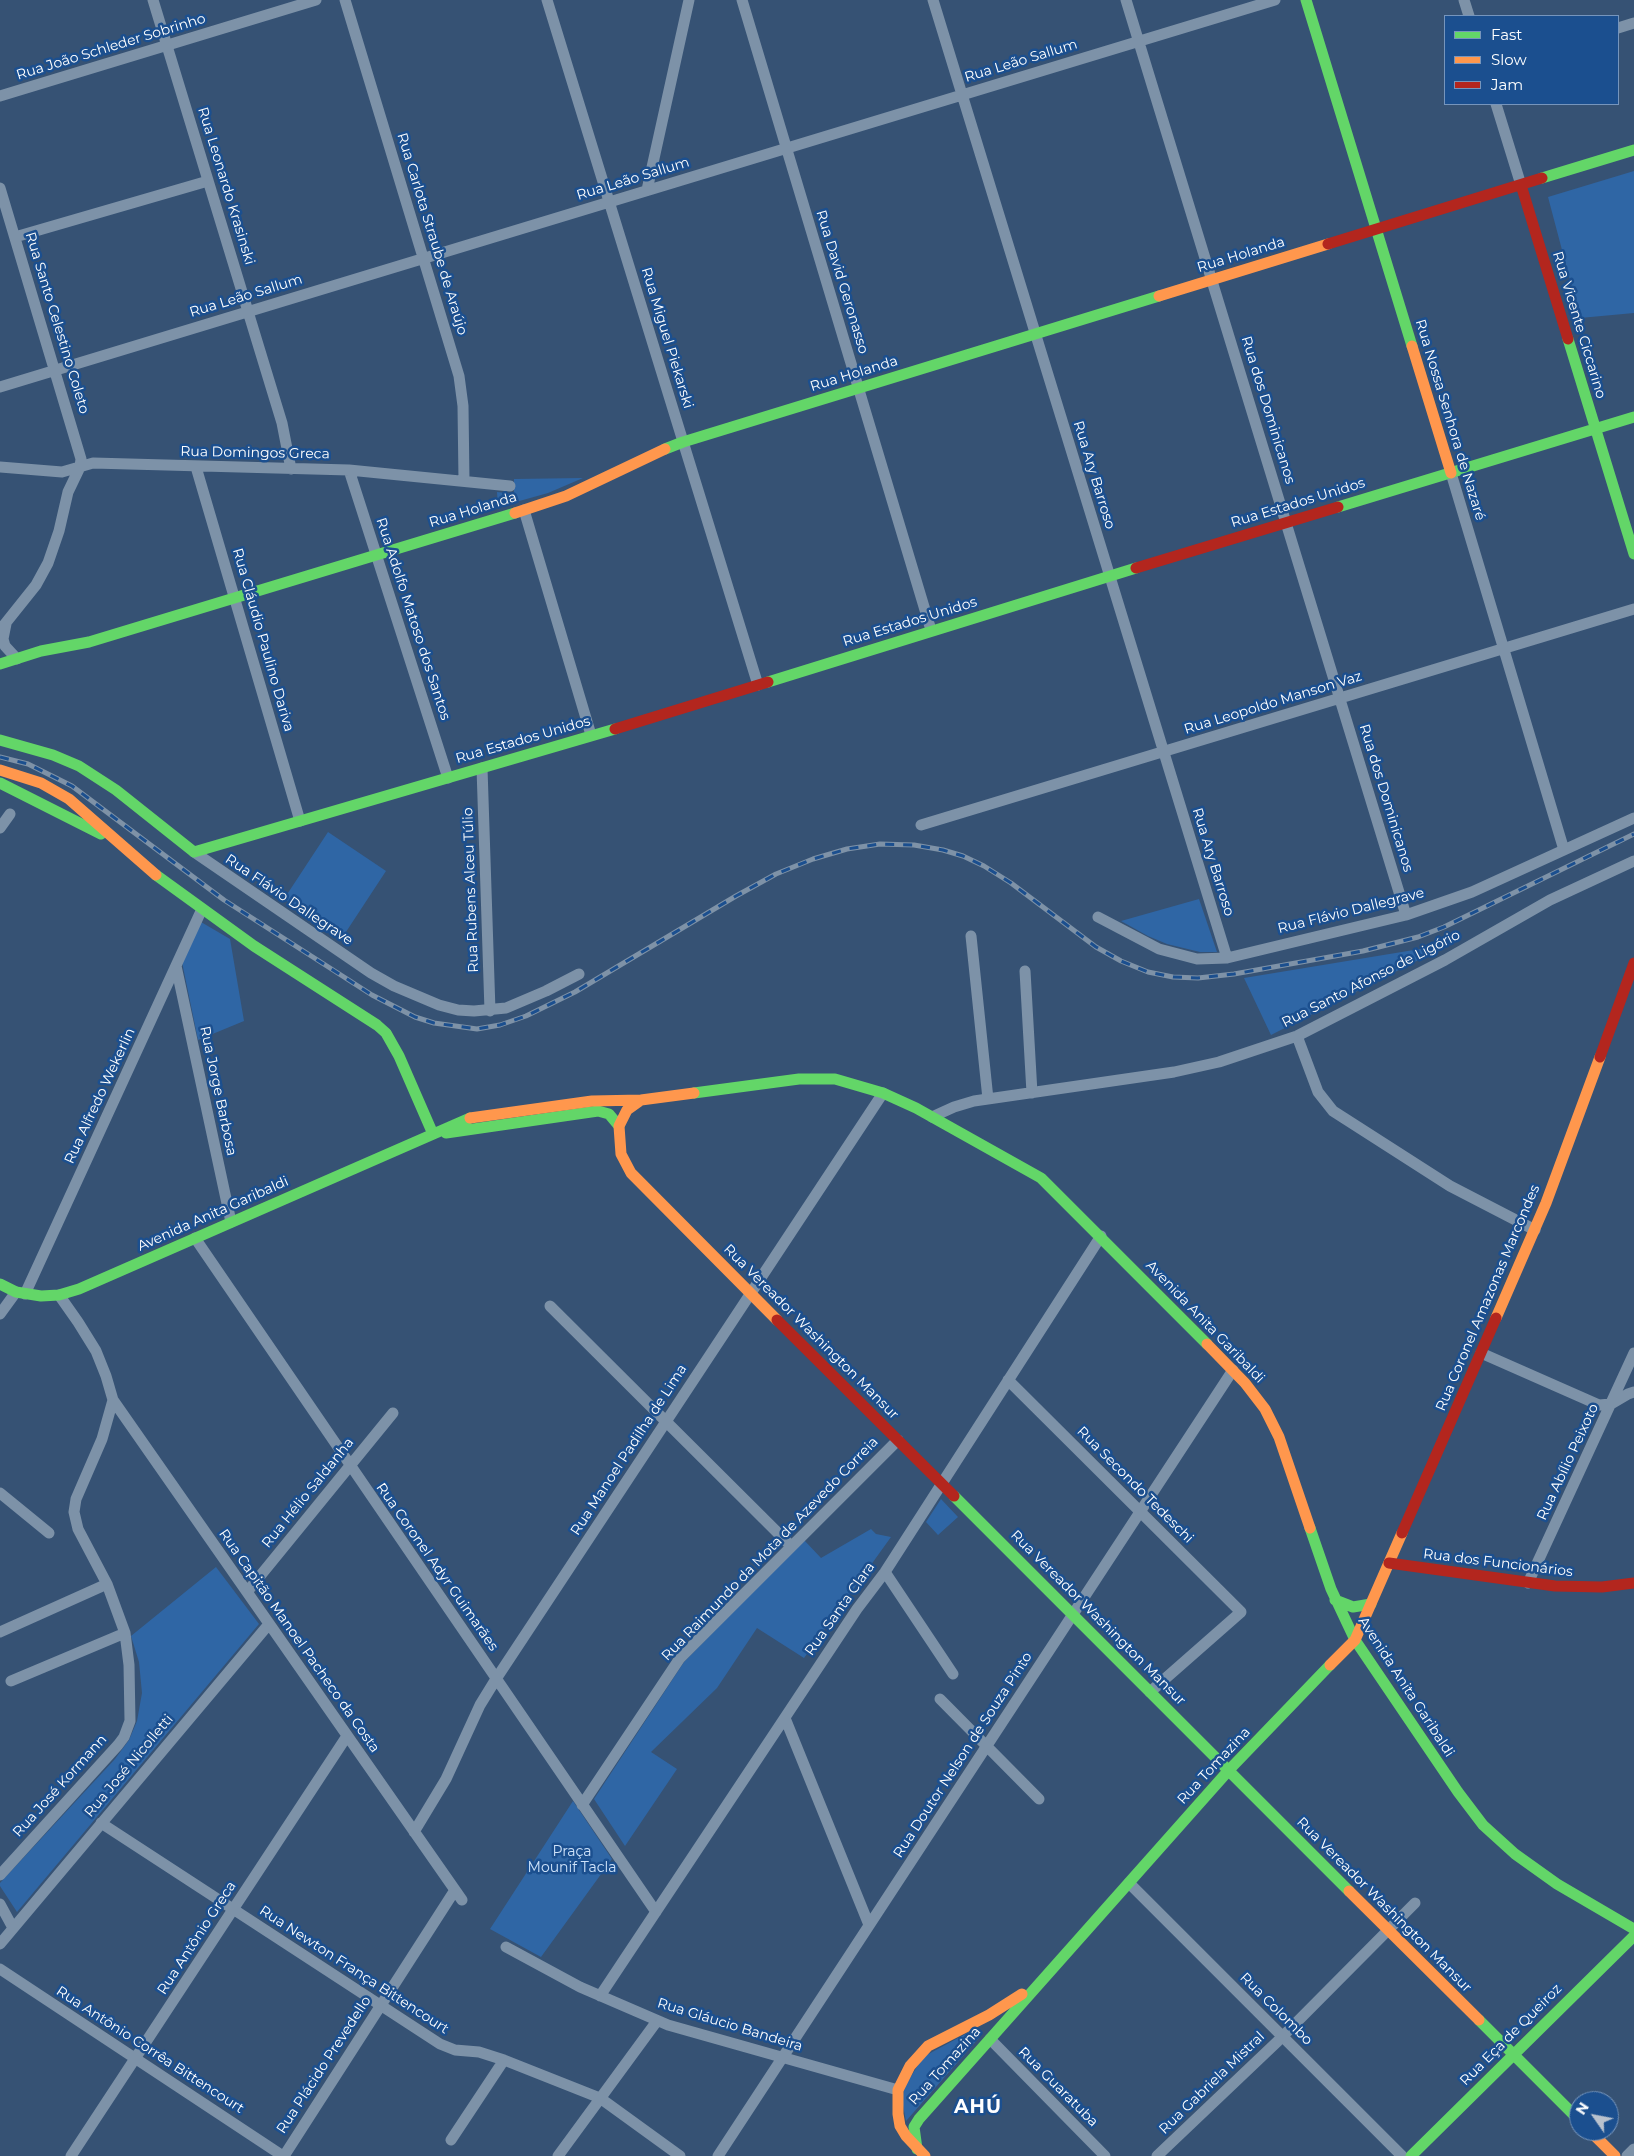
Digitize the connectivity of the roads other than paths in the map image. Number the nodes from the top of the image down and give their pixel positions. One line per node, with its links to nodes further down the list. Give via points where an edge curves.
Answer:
1 (153, 0): 16 (street, Rua Leonardo Krasinski)
2 (316, 0): 16 (street, Rua João Schleder Sobrinho)
3 (345, 0): 29 (street, Rua Carlota Straube de Araújo)
4 (547, 0): 26 (street, Rua Miguel Piekarski)
5 (690, 0): 25 (street)
6 (933, 0): 17 (street, Rua Ary Barroso)
7 (1126, 0): 15 (street, Rua dos Dominicanos)
8 (1275, 0): 15 (street, Rua Leão Sallum)
9 (1306, 0): 27 (main road, Rua Nossa Senhora de Nazaré)
10 (1464, 0): 12 (street)
11 (744, 1): 20 (street, Rua David Geronasso)
12 (1469, 15)
13 (1634, 23): 14 (street)
14 (1619, 28)
15 (1139, 42): 17 (street, Rua Leão Sallum); 30 (street, Rua dos Dominicanos)
16 (167, 45): 18 (street, Rua João Schleder Sobrinho); 22 (street, Rua Leonardo Krasinski)
17 (962, 95): 20 (street, Rua Leão Sallum); 32 (street, Rua Ary Barroso)
18 (0, 96)
19 (1496, 105): 23 (street, Rua Vicente Ciccarino)
20 (786, 148): 25 (street, Rua Leão Sallum); 35 (street, Rua David Geronasso)
21 (1634, 150): 23 (main road, Rua Holanda)
22 (208, 181): 28 (street); 31 (street, Rua Leonardo Krasinski)
23 (1521, 185): 27 (main road, Rua Holanda); 37 (main road, Rua Vicente Ciccarino)
24 (0, 188): 28 (street, Rua Santo Celestino Coleto)
25 (648, 190): 26 (street, Rua Leão Sallum)
26 (609, 202): 29 (street, Rua Leão Sallum); 38 (street, Rua Miguel Piekarski)
27 (1376, 230): 30 (main road, Rua Holanda); 44 (main road, Rua Nossa Senhora de Nazaré)
28 (15, 237): 33 (street, Rua Santo Celestino Coleto)
29 (423, 258): 31 (street, Rua Leão Sallum); 45 (street, Rua Carlota Straube de Araújo, via 462,391)
30 (1212, 280): 32 (main road, Rua Holanda); 48 (street, Rua dos Dominicanos)
31 (248, 311): 33 (street, Rua Leão Sallum); 42 (street, Rua Leonardo Krasinski, via 282,423)
32 (1036, 334): 35 (main road, Rua Holanda); 51 (street, Rua Ary Barroso)
33 (56, 370): 34 (street, Rua Leão Sallum); 40 (street, Rua Santo Celestino Coleto, via 80,450)
34 (0, 387)
35 (858, 388): 38 (main road, Rua Holanda); 55 (street, Rua David Geronasso)
36 (1634, 417): 37 (main road, Rua Estados Unidos)
37 (1595, 428): 44 (main road, Rua Estados Unidos); 49 (main road, Rua Vicente Ciccarino)
38 (683, 442): 47 (main road, Rua Holanda, via 566,496); 61 (street, Rua Miguel Piekarski)
39 (0, 467): 40 (street, Rua Domingos Greca, via 62,472)
40 (80, 467): 41 (street, Rua Domingos Greca, via 93,463); 54 (street, via 68,492 48,563 36,585)
41 (196, 467): 42 (street, Rua Domingos Greca); 52 (street, Rua Cláudio Paulino Dariva)
42 (291, 469): 43 (street, Rua Domingos Greca)
43 (349, 470): 45 (street, Rua Domingos Greca); 50 (street, Rua Adolfo Matoso dos Santos)
44 (1451, 472): 48 (main road, Rua Estados Unidos); 57 (street, Rua Nossa Senhora de Nazaré)
45 (464, 481): 46 (street, Rua Domingos Greca)
46 (510, 486)
47 (524, 510): 50 (main road, Rua Holanda); 63 (street)
48 (1286, 522): 51 (main road, Rua Estados Unidos); 62 (street, Rua dos Dominicanos)
49 (1634, 554)
50 (376, 555): 52 (main road, Rua Holanda); 68 (street, Rua Adolfo Matoso dos Santos)
51 (1110, 576): 55 (main road, Rua Estados Unidos); 65 (street, Rua Ary Barroso)
52 (234, 598): 56 (main road, Rua Holanda); 72 (street, Rua Cláudio Paulino Dariva)
53 (1634, 610): 57 (street, Rua Leopoldo Manson Vaz)
54 (4, 625): 58 (street, via 4,646)
55 (931, 630): 61 (main road, Rua Estados Unidos)
56 (89, 642): 58 (main road, Rua Holanda); 60 (main road, Rua Holanda)
57 (1505, 649): 62 (street, Rua Leopoldo Manson Vaz); 76 (street, Rua Nossa Senhora de Nazaré)
58 (17, 659): 59 (main road, Rua Holanda)
59 (0, 664)
60 (0, 674)
61 (758, 685): 63 (main road, Rua Estados Unidos)
62 (1340, 698): 65 (street, Rua Leopoldo Manson Vaz); 80 (street, Rua dos Dominicanos)
63 (591, 735): 66 (main road, Rua Estados Unidos)
64 (0, 740): 77 (main road, Rua Flávio Dallegrave, via 79,766)
65 (1164, 752): 73 (street, Rua Leopoldo Manson Vaz); 83 (street, Rua Ary Barroso)
66 (482, 768): 68 (main road, Rua Estados Unidos); 88 (street, Rua Rubens Alceu Túlio)
67 (0, 770): 75 (main road, via 55,790 82,809)
68 (448, 778): 72 (main road, Rua Estados Unidos)
69 (0, 783): 75 (main road)
70 (10, 814): 74 (street)
71 (1634, 818): 76 (street, Rua Flávio Dallegrave)
72 (300, 821): 77 (main road, Rua Estados Unidos)
73 (921, 825)
74 (0, 828)
75 (118, 843): 79 (main road)
76 (1564, 850): 80 (street, Rua Flávio Dallegrave, via 1472,892)
77 (194, 852): 88 (street, Rua Flávio Dallegrave, via 394,986 458,1010)
78 (1634, 861): 89 (street, Rua Santo Afonso de Ligório, via 1550,900 1445,960)
79 (202, 909): 85 (street, Rua Alfredo Wekerlin); 96 (main road, via 377,1025 400,1056)
80 (1406, 915): 83 (street, Rua Flávio Dallegrave)
81 (1098, 917): 83 (street, Rua Flávio Dallegrave, via 1159,948 1197,959)
82 (971, 936): 92 (street)
83 (1227, 958)
84 (1634, 963): 98 (main road, Rua Coronel Amazonas Marcondes)
85 (176, 966): 97 (street, Rua Jorge Barbosa); 102 (street, Rua Alfredo Wekerlin)
86 (1025, 971): 91 (street)
87 (579, 974): 88 (street, Rua Flávio Dallegrave, via 524,1001)
88 (490, 1011)
89 (1297, 1036): 91 (street, Rua Santo Afonso de Ligório, via 1219,1062 1174,1072); 98 (street, via 1318,1092 1333,1111 1450,1186)
90 (883, 1093): 93 (main road, Avenida Anita Garibaldi, via 850,1082 817,1078); 94 (main road, Avenida Anita Garibaldi); 103 (street, Rua Manoel Padilha de Lima)
91 (1032, 1093): 92 (street, Rua Santo Afonso de Ligório)
92 (988, 1099): 94 (street, Rua Santo Afonso de Ligório, via 964,1103)
93 (641, 1100): 95 (main road, via 627,1110); 96 (main road, Avenida Anita Garibaldi, via 592,1101 465,1119)
94 (932, 1117): 99 (main road, Avenida Anita Garibaldi, via 1030,1171)
95 (619, 1126): 96 (main road, Avenida Anita Garibaldi, via 609,1114 598,1111); 103 (main road, Rua Vereador Washington Mansur, via 622,1154 631,1173)
96 (434, 1134): 97 (main road, Avenida Anita Garibaldi)
97 (231, 1222): 100 (main road, Avenida Anita Garibaldi)
98 (1535, 1230): 107 (main road, Rua Coronel Amazonas Marcondes)
99 (1101, 1236): 109 (main road, Avenida Anita Garibaldi); 110 (street, Rua Santa Clara)
100 (195, 1238): 104 (main road, Avenida Anita Garibaldi); 117 (street, Rua Coronel Adyr Guimarães)
101 (0, 1284): 102 (main road, Avenida Anita Garibaldi)
102 (20, 1293): 104 (main road, Avenida Anita Garibaldi); 106 (street, Rua Alfredo Wekerlin)
103 (751, 1293): 115 (street, Rua Manoel Padilha de Lima); 116 (main road, Rua Vereador Washington Mansur)
104 (59, 1295): 112 (street, via 96,1351)
105 (550, 1306): 115 (street)
106 (0, 1314)
107 (1481, 1352): 113 (street, via 1599,1406); 123 (main road, Rua Coronel Amazonas Marcondes)
108 (1634, 1353): 113 (street, Rua Abílio Peixoto)
109 (1233, 1370): 120 (street, Rua Doutor Nelson de Souza Pinto); 129 (main road, Avenida Anita Garibaldi, via 1256,1396 1276,1431)
110 (1008, 1380): 118 (street, Rua Santa Clara); 120 (street, Rua Secondo Tedeschi)
111 (1634, 1392): 113 (street)
112 (113, 1400): 126 (street, Rua José Kormann, via 74,1512 78,1529); 128 (street, Rua Capitão Manoel Pacheco da Costa)
113 (1611, 1404): 127 (street, Rua Abílio Peixoto)
114 (393, 1413): 117 (street, Rua Hélio Saldanha)
115 (666, 1422): 122 (street); 137 (street, Rua Manoel Padilha de Lima)
116 (898, 1440): 118 (main road, Rua Vereador Washington Mansur); 122 (street, Rua Raimundo da Mota de Azevedo Correia)
117 (349, 1466): 128 (street, Rua Hélio Saldanha); 137 (street, Rua Coronel Adyr Guimarães)
118 (942, 1484): 124 (street, Rua Santa Clara); 131 (main road, Rua Vereador Washington Mansur)
119 (0, 1493): 121 (street)
120 (1140, 1511): 131 (street, Rua Doutor Nelson de Souza Pinto); 139 (street, Rua Secondo Tedeschi, via 1242,1612)
121 (49, 1533)
122 (791, 1546): 146 (street, Rua Raimundo da Mota de Azevedo Correia, via 680,1658)
123 (1389, 1563): 127 (main road, Rua dos Funcionários); 130 (main road, Rua Coronel Amazonas Marcondes)
124 (885, 1572): 136 (street); 141 (street, Rua Santa Clara)
125 (1634, 1583): 127 (main road, Rua dos Funcionários, via 1580,1588)
126 (107, 1584): 133 (street); 134 (street, Rua José Kormann)
127 (1528, 1584)
128 (246, 1592): 132 (street, Rua Capitão Manoel Pacheco da Costa)
129 (1336, 1600): 130 (main road, via 1353,1607); 135 (main road, Avenida Anita Garibaldi)
130 (1371, 1604): 135 (main road, Rua Coronel Amazonas Marcondes)
131 (1072, 1614): 139 (main road, Rua Vereador Washington Mansur); 143 (street, Rua Doutor Nelson de Souza Pinto)
132 (269, 1624): 142 (street, Rua Capitão Manoel Pacheco da Costa); 147 (street, Rua José Nicolletti)
133 (0, 1632)
134 (124, 1633): 138 (street); 149 (street, Rua José Kormann, via 130,1665 130,1712 124,1737)
135 (1355, 1640): 144 (main road, Rua Tomazina); 159 (main road, Avenida Anita Garibaldi, via 1458,1792 1492,1834 1556,1884)
136 (953, 1674)
137 (496, 1679): 146 (street, Rua Coronel Adyr Guimarães); 148 (street, Rua Manoel Padilha de Lima, via 477,1711 446,1779)
138 (11, 1681)
139 (1150, 1692): 144 (main road, Rua Vereador Washington Mansur)
140 (940, 1699): 143 (street)
141 (785, 1718): 156 (street, Rua Santa Clara); 157 (street)
142 (347, 1736): 148 (street, Rua Capitão Manoel Pacheco da Costa); 155 (street, Rua Antônio Greca)
143 (986, 1746): 145 (street); 157 (street, Rua Doutor Nelson de Souza Pinto)
144 (1229, 1770): 150 (main road, Rua Tomazina); 160 (main road, Rua Vereador Washington Mansur)
145 (1039, 1799)
146 (582, 1805): 156 (street, Rua Coronel Adyr Guimarães)
147 (102, 1823): 155 (street, Rua Newton França Bittencourt); 158 (street, Rua José Nicolletti)
148 (414, 1832): 151 (street, Rua Capitão Manoel Pacheco da Costa)
149 (0, 1875)
150 (1129, 1883): 164 (main road, Rua Tomazina); 170 (street, Rua Colombo)
151 (455, 1890): 152 (street, Rua Capitão Manoel Pacheco da Costa); 167 (street, Rua Plácido Prevedello)
152 (462, 1900)
153 (1414, 1903): 160 (street, Rua Gabriela Mistral)
154 (0, 1904): 158 (street)
155 (233, 1909): 167 (street, Rua Newton França Bittencourt); 174 (street, Rua Antônio Greca)
156 (656, 1912): 166 (street, Rua Santa Clara)
157 (869, 1925): 173 (street, Rua Doutor Nelson de Souza Pinto)
158 (13, 1928): 162 (street)
159 (1634, 1929)
160 (1388, 1930): 170 (street, Rua Gabriela Mistral); 172 (main road, Rua Vereador Washington Mansur)
161 (1634, 1936): 172 (main road, Rua Eça de Queiroz)
162 (0, 1944)
163 (506, 1947): 166 (street, Rua Gláucio Bandeira)
164 (1058, 1962): 169 (main road, Rua Tomazina, via 1024,1992); 171 (main road, Rua Tomazina)
165 (0, 1969): 174 (street, Rua Antônio Corrêa Bittencourt)
166 (600, 1996): 168 (street, Rua Gláucio Bandeira)
167 (381, 2006): 175 (street, Rua Newton França Bittencourt, via 447,2048 479,2052); 184 (street, Rua Plácido Prevedello)
168 (656, 2020): 173 (street, Rua Gláucio Bandeira); 177 (street)
169 (969, 2026): 171 (main road); 176 (main road, Rua Tomazina, via 940,2039 918,2054)
170 (1282, 2037): 189 (street, Rua Gabriela Mistral); 190 (street, Rua Colombo)
171 (990, 2039): 182 (main road, Rua Tomazina, via 919,2119 914,2128); 188 (street, Rua Guaratuba)
172 (1514, 2055): 178 (main road, Rua Vereador Washington Mansur); 191 (main road, Rua Eça de Queiroz)
173 (783, 2057): 176 (street, Rua Gláucio Bandeira); 187 (street, Rua Doutor Nelson de Souza Pinto)
174 (135, 2058): 183 (street, Rua Antônio Greca); 184 (street, Rua Antônio Corrêa Bittencourt)
175 (504, 2060): 177 (street, Rua Newton França Bittencourt); 179 (street)
176 (898, 2090): 182 (main road, Rua Tomazina, via 900,2126)
177 (600, 2098): 185 (street); 186 (street, Rua Newton França Bittencourt)
178 (1569, 2110)
179 (451, 2140)
180 (1600, 2141): 192 (main road)
181 (1634, 2149): 193 (street)
182 (921, 2152)
183 (71, 2156)
184 (284, 2156)
185 (558, 2156)
186 (680, 2156)
187 (718, 2156)
188 (1105, 2156)
189 (1157, 2156)
190 (1402, 2156)
191 (1411, 2156)
192 (1615, 2156)
193 (1627, 2156)

